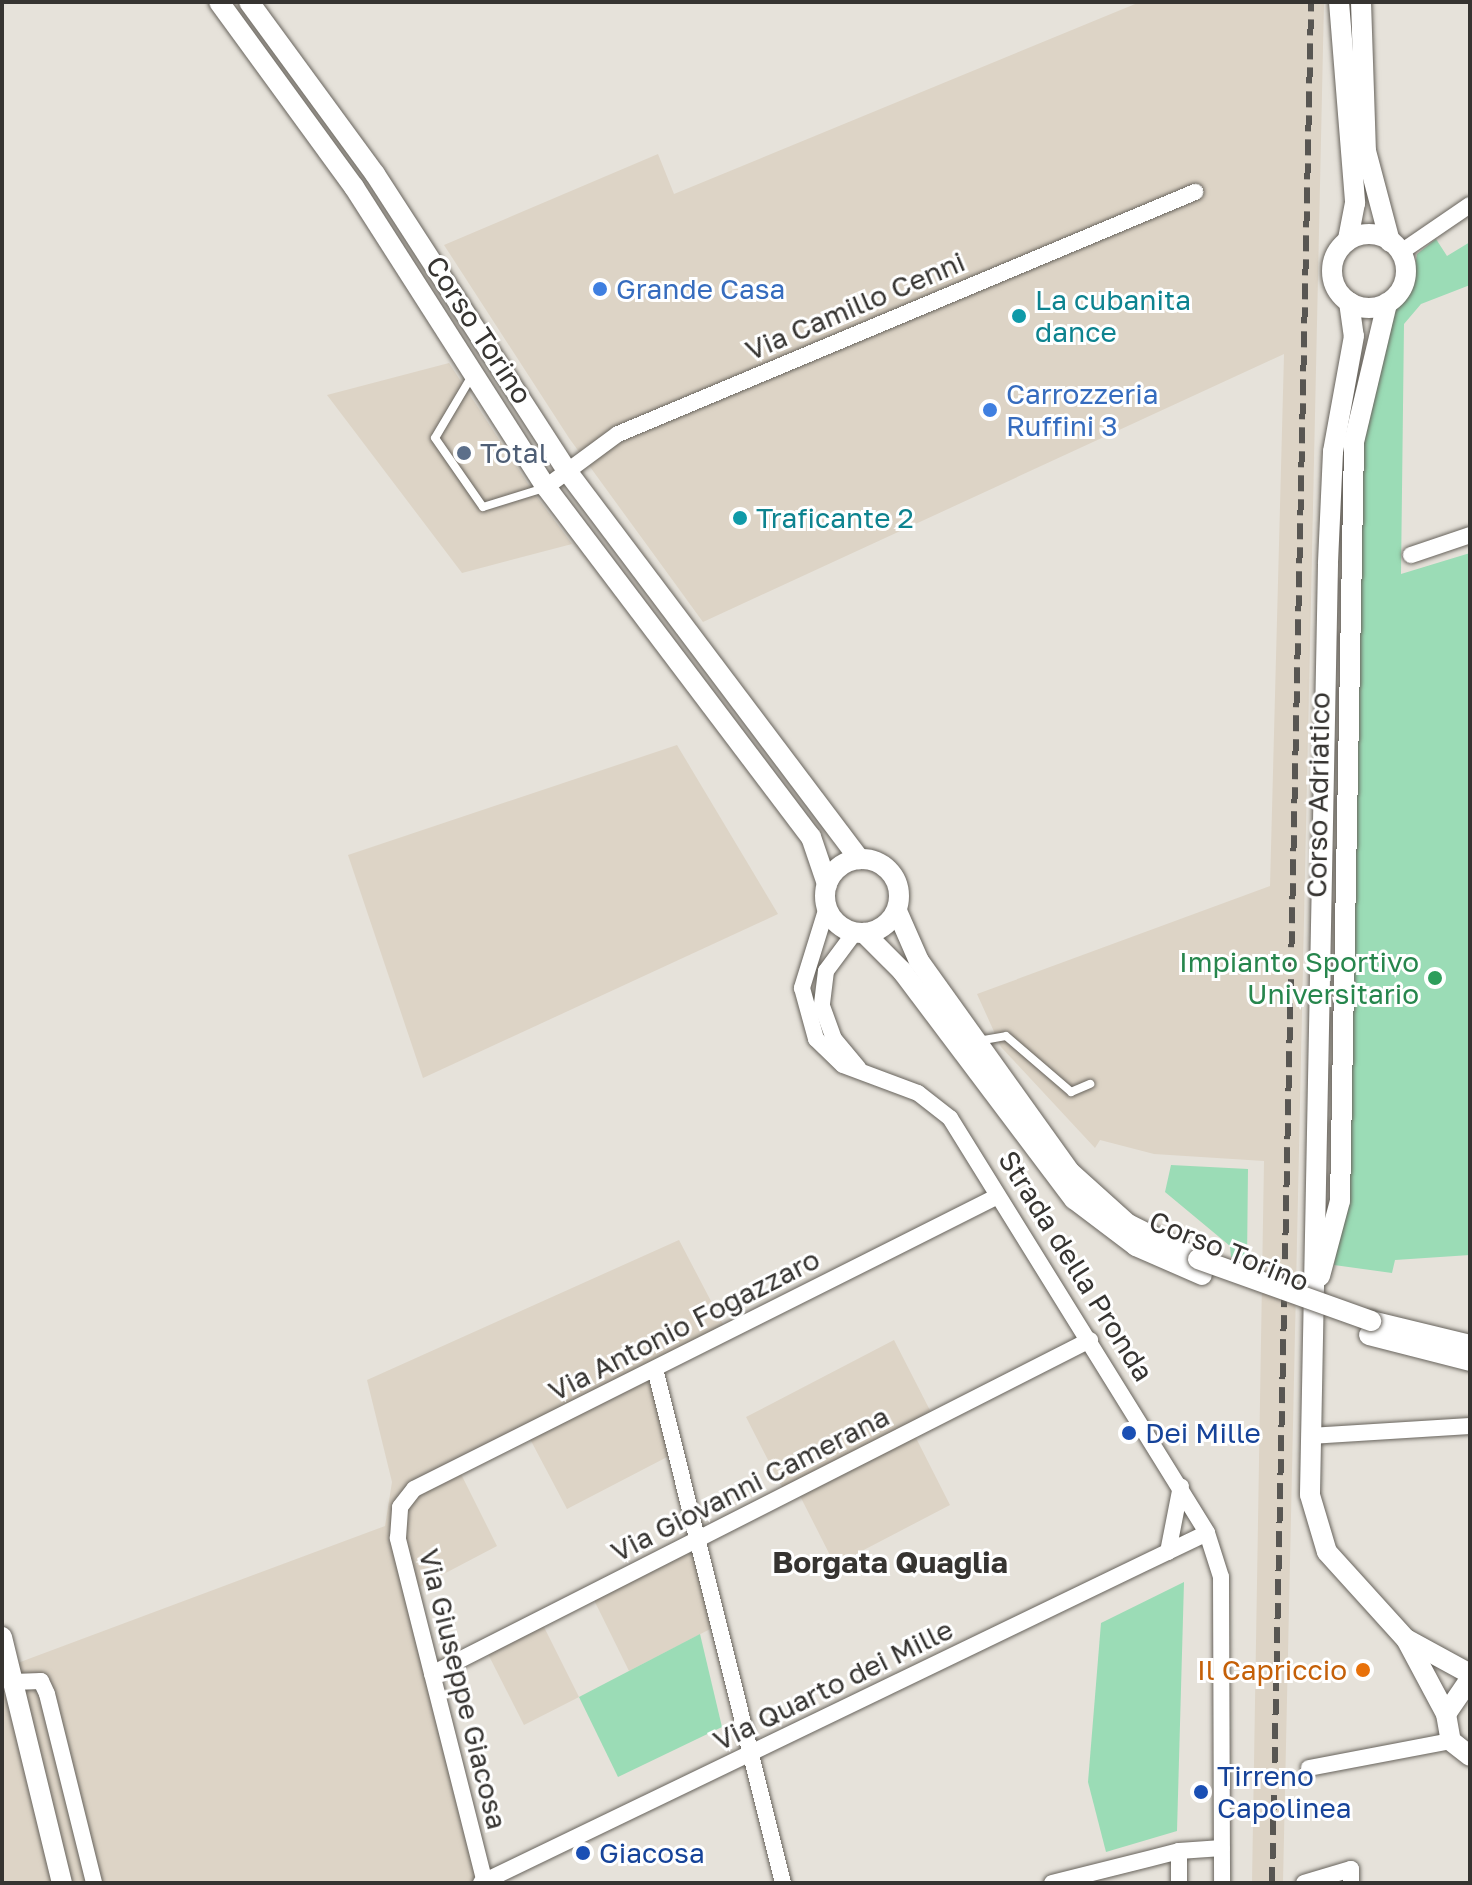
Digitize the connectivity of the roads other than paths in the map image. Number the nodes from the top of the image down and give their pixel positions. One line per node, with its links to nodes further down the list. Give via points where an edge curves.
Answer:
1 (219, 2): 11 (street, Corso Torino, via 354,187)
2 (249, 2): 12 (street, Corso Torino, via 375,174)
3 (1339, 2): 7 (street, Corso Adriatico, via 1355,203)
4 (1361, 2): 8 (street, Corso Adriatico, via 1366,151)
5 (1195, 192): 12 (street, Via Camillo Cenni, via 618,434)
6 (1470, 205): 8 (street)
7 (1348, 240): 8 (street, via 1369,233); 9 (street, Corso Adriatico, via 1332,274)
8 (1395, 247): 10 (street, Corso Adriatico, via 1405,278)
9 (1349, 302): 10 (street); 16 (street, Corso Adriatico, via 1354,336 1333,452)
10 (1387, 303): 18 (street, Corso Adriatico, via 1354,442)
11 (473, 373): 13 (street, Corso Torino); 13 (lane, via 435,438 483,507)
12 (567, 471): 13 (street, Via Camillo Cenni); 17 (street, Corso Torino)
13 (546, 487): 19 (street, Corso Torino, via 811,837)
14 (1470, 535): 15 (street)
15 (1411, 555)
16 (1320, 856): 18 (street); 27 (street, Corso Adriatico)
17 (859, 859): 19 (street); 21 (street, Corso Torino, via 892,873)
18 (1344, 861): 27 (street, Corso Adriatico, via 1340,1201)
19 (827, 884): 20 (street, Corso Torino)
20 (827, 907): 22 (street, Corso Torino); 24 (street, Strada della Pronda, via 804,977 804,1011 827,1053)
21 (897, 911): 22 (street, via 883,927); 23 (street, Corso Torino)
22 (860, 933): 23 (street, Corso Torino, via 902,971); 24 (street, Strada della Pronda, via 826,971 822,1006 834,1039)
23 (967, 1048): 25 (lane, via 1006,1036 1071,1092); 28 (street, Corso Torino, bridge, via 1088,1191 1139,1231 1200,1267)
24 (860, 1069): 26 (street, Strada della Pronda, via 937,1105)
25 (1090, 1084)
26 (998, 1196): 29 (street, Strada della Pronda); 32 (street, Via Antonio Fogazzaro)
27 (1316, 1288): 34 (street, Corso Adriatico)
28 (1370, 1328): 30 (street, Corso Torino); 31 (street, Corso Torino)
29 (1090, 1340): 35 (street, Strada della Pronda); 38 (street, Via Giovanni Camerana)
30 (1470, 1345)
31 (1470, 1361)
32 (655, 1369): 36 (street, Via Antonio Fogazzaro, via 414,1489); 38 (street)
33 (1470, 1426): 34 (street)
34 (1310, 1436): 41 (street, Corso Adriatico, via 1310,1495 1327,1552)
35 (1181, 1486): 37 (street, Strada della Pronda); 39 (street)
36 (400, 1507): 42 (street, Via Giuseppe Giacosa, via 398,1538)
37 (1207, 1533): 39 (street, Via Quarto dei Mille); 50 (street, Strada della Pronda, via 1221,1577)
38 (697, 1540): 42 (street, Via Giovanni Camerana); 47 (street)
39 (1168, 1552): 47 (street, Via Quarto dei Mille)
40 (2, 1637): 43 (street)
41 (1406, 1639): 44 (street); 45 (street)
42 (432, 1674): 52 (street, Via Giuseppe Giacosa)
43 (12, 1675): 53 (street); 54 (street, via 41,1681 47,1694)
44 (1470, 1677): 45 (street)
45 (1446, 1714): 46 (street)
46 (1451, 1741): 48 (street); 49 (street)
47 (751, 1753): 52 (street, Via Quarto dei Mille); 55 (street)
48 (1470, 1756)
49 (1309, 1768)
50 (1222, 1848): 51 (street); 58 (street, Strada della Pronda)
51 (1179, 1851): 56 (street); 57 (street)
52 (484, 1882)
53 (62, 1883)
54 (94, 1883)
55 (783, 1883)
56 (1052, 1883)
57 (1179, 1883)
58 (1222, 1883)
59 (1304, 1883): 60 (street, via 1351,1869)
60 (1351, 1883)

